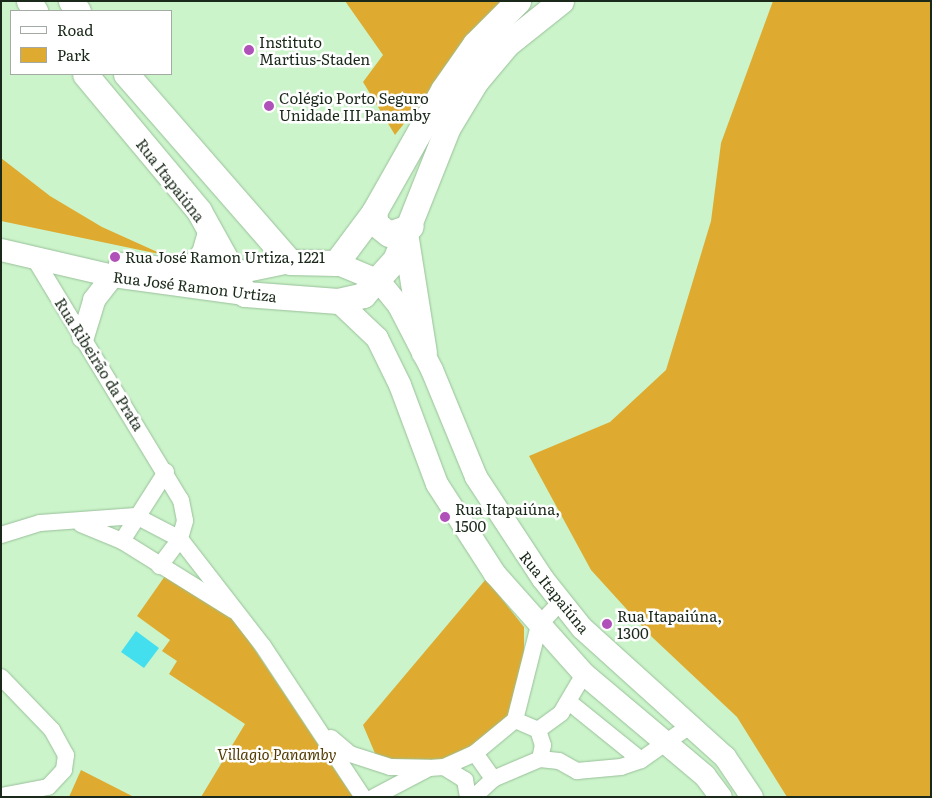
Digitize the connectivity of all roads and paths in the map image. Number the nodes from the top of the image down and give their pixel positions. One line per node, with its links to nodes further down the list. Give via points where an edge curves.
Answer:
1 (518, 1): 7 (main road, via 475,44 443,90)
2 (561, 1): 9 (main road, via 507,44 476,82 448,127)
3 (86, 75): 6 (main road, Rua Itapaiúna)
4 (127, 75): 5 (main road, Rua Itapaiúna)
5 (165, 122): 6 (main road, via 160,142); 12 (main road, Rua Itapaiúna)
6 (147, 149): 8 (main road, Rua Itapaiúna)
7 (374, 212): 9 (main road, via 376,224 389,234); 13 (main road)
8 (210, 232): 14 (main road, via 204,253); 17 (main road, Rua Itapaiúna)
9 (409, 232): 16 (main road); 20 (main road)
10 (1, 250): 11 (main road, Rua José Ramon Urtiza)
11 (44, 258): 14 (main road, Rua José Ramon Urtiza); 15 (main road, Rua José Ramon Urtiza); 19 (street, Rua Ribeirão da Prata)
12 (290, 262): 13 (main road); 17 (main road, Rua José Ramon Urtiza)
13 (336, 263): 16 (main road)
14 (191, 269): 17 (main road, Rua José Ramon Urtiza)
15 (113, 276): 17 (main road, Rua José Ramon Urtiza); 19 (main road, via 94,300)
16 (379, 281): 18 (main road, Rua José Ramon Urtiza, via 363,294); 20 (main road, Rua Itapaiúna)
17 (238, 284): 18 (main road, Rua José Ramon Urtiza)
18 (338, 301): 30 (main road, Rua Itapaiúna, via 377,338 452,510 495,574)
19 (83, 337): 21 (street, Rua Ribeirão da Prata)
20 (424, 353): 28 (main road, Rua Itapaiúna, via 476,477 519,547)
21 (166, 472): 22 (street); 25 (street, Rua Ribeirão da Prata, via 183,506)
22 (136, 516): 23 (street); 25 (street); 26 (street)
23 (76, 522): 24 (street, via 40,523); 26 (street)
24 (1, 535)
25 (180, 539): 27 (street); 29 (street)
26 (122, 541): 27 (street)
27 (160, 566): 29 (street)
28 (561, 601): 30 (street); 35 (main road, Rua Itapaiúna, via 632,676)
29 (236, 611): 37 (street)
30 (539, 625): 31 (main road, Rua Itapaiúna); 34 (street, via 518,694)
31 (584, 674): 33 (street); 38 (main road, Rua Itapaiúna)
32 (4, 687): 44 (street, via 52,730 66,755 64,770 48,787)
33 (569, 702): 36 (street); 41 (street)
34 (515, 720): 36 (street); 39 (street)
35 (691, 725): 38 (street); 50 (main road, Rua Itapaiúna, via 740,773)
36 (544, 726): 40 (street)
37 (319, 728): 42 (street, via 350,754 390,767); 45 (street)
38 (663, 745): 41 (street); 49 (main road, Rua Itapaiúna, via 705,776)
39 (475, 753): 42 (street); 43 (street)
40 (540, 759): 41 (street, via 559,760 577,771 592,772); 43 (street)
41 (641, 760)
42 (436, 768): 46 (street); 47 (street, via 458,771 465,780)
43 (493, 779): 48 (street)
44 (1, 796)
45 (362, 797)
46 (374, 797)
47 (468, 797)
48 (474, 797)
49 (721, 797)
50 (752, 797)

